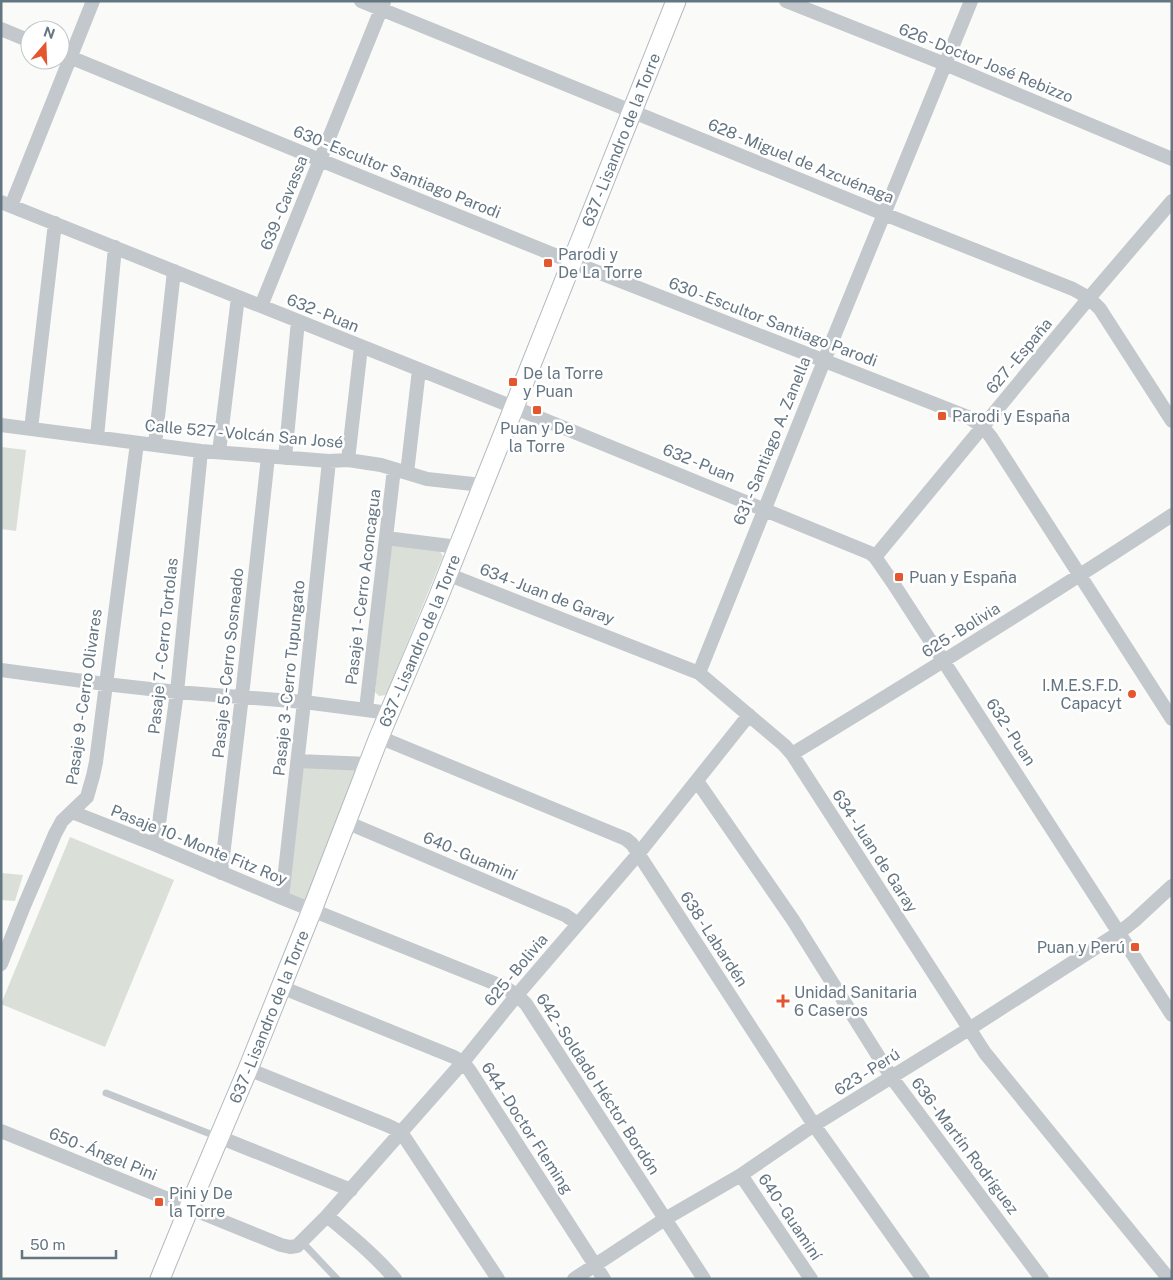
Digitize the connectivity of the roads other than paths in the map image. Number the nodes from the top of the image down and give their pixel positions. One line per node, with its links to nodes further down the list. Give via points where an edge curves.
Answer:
1 (93, 1): 9 (street)
2 (361, 1): 6 (street, 628 - Miguel de Azcuénaga)
3 (676, 1): 13 (street, 637 - Lisandro de la Torre)
4 (786, 1): 11 (street, 626 - Doctor José Rebizzo)
5 (971, 1): 11 (street, 631 - Santiago A. Zanella)
6 (383, 5): 13 (street, 628 - Miguel de Azcuénaga); 15 (street, 639 - Cavassa)
7 (1, 29): 8 (street)
8 (20, 37)
9 (70, 45)
10 (70, 57): 15 (street, 630 - Escultor Santiago Parodi)
11 (945, 64): 14 (street, 626 - Doctor José Rebizzo); 18 (street, 631 - Santiago A. Zanella)
12 (59, 70): 17 (street)
13 (632, 111): 18 (street, 628 - Miguel de Azcuénaga); 21 (street, 637 - Lisandro de la Torre)
14 (1172, 159)
15 (320, 160): 21 (street, 630 - Escultor Santiago Parodi); 25 (street, 639 - Cavassa)
16 (1172, 201): 24 (street, 627 - España)
17 (6, 204): 19 (street, 632 - Puan)
18 (884, 214): 24 (street, 628 - Miguel de Azcuénaga); 28 (street, 631 - Santiago A. Zanella)
19 (55, 223): 20 (street, 632 - Puan); 34 (street)
20 (115, 247): 22 (street, 632 - Puan); 35 (street)
21 (572, 262): 28 (street, 630 - Escultor Santiago Parodi); 30 (street, 637 - Lisandro de la Torre)
22 (174, 271): 23 (street, 632 - Puan); 37 (street)
23 (238, 297): 25 (street, 632 - Puan); 39 (street)
24 (1089, 298): 31 (street, 628 - Miguel de Azcuénaga, via 1100,309); 33 (street, 627 - España)
25 (261, 306): 26 (street, 632 - Puan)
26 (298, 321): 27 (street, 632 - Puan); 41 (street)
27 (361, 347): 29 (street, 632 - Puan); 42 (street)
28 (824, 361): 33 (street, 630 - Escultor Santiago Parodi, via 968,417); 46 (street, 631 - Santiago A. Zanella)
29 (419, 370): 30 (street, 632 - Puan); 44 (street, Pasaje 1 - Cerro Aconcagua)
30 (513, 407): 45 (street, 637 - Lisandro de la Torre); 46 (street, 632 - Puan)
31 (1172, 422)
32 (1, 425): 34 (street, Calle 527 - Volcán San José)
33 (983, 427): 50 (street, 627 - España); 52 (street, 630 - Escultor Santiago Parodi)
34 (31, 429): 35 (street, Calle 527 - Volcán San José)
35 (97, 437): 36 (street, Calle 527 - Volcán San José)
36 (137, 443): 37 (street, Calle 527 - Volcán San José); 56 (street, Pasaje 9 - Cerro Olivares)
37 (155, 444): 38 (street, Calle 527 - Volcán San José)
38 (201, 451): 39 (street, Calle 527 - Volcán San José); 57 (street, Pasaje 7 - Cerro Tortolas)
39 (219, 452): 40 (street, Calle 527 - Volcán San José)
40 (268, 456): 41 (street, Calle 527 - Volcán San José); 58 (street, Pasaje 5 - Cerro Sosneado)
41 (285, 458): 43 (street, Calle 527 - Volcán San José)
42 (348, 460): 43 (street, Calle 527 - Volcán San José); 44 (street, Calle 527 - Volcán San José)
43 (329, 461): 59 (street, Pasaje 3 - Cerro Tupungato)
44 (400, 471): 45 (street, Calle 527 - Volcán San José, via 426,479); 48 (street, Pasaje 1 - Cerro Aconcagua)
45 (482, 485): 49 (street, 637 - Lisandro de la Torre)
46 (764, 508): 50 (street, 632 - Puan); 55 (street, 631 - Santiago A. Zanella)
47 (1172, 515): 52 (street, 625 - Bolivia)
48 (386, 538): 49 (street); 60 (street, Pasaje 1 - Cerro Aconcagua)
49 (458, 547): 51 (street, 637 - Lisandro de la Torre)
50 (876, 557): 53 (street, 632 - Puan)
51 (447, 574): 55 (street, 634 - Juan de Garay); 61 (street, 637 - Lisandro de la Torre)
52 (1079, 576): 53 (street, 625 - Bolivia); 63 (street, 630 - Escultor Santiago Parodi)
53 (944, 662): 65 (street, 625 - Bolivia); 78 (street, 632 - Puan)
54 (1, 670): 56 (street)
55 (699, 673): 62 (street, 634 - Juan de Garay)
56 (105, 684): 57 (street); 69 (street, Pasaje 9 - Cerro Olivares, via 90,788 87,797)
57 (176, 692): 58 (street); 71 (street, Pasaje 7 - Cerro Tortolas)
58 (242, 696): 59 (street); 73 (street, Pasaje 5 - Cerro Sosneado)
59 (304, 702): 60 (street); 66 (street, Pasaje 3 - Cerro Tupungato)
60 (366, 709): 61 (street)
61 (389, 713): 64 (street, 637 - Lisandro de la Torre)
62 (749, 715): 65 (street, 634 - Juan de Garay); 68 (street, 625 - Bolivia)
63 (1172, 719)
64 (379, 737): 67 (street, 637 - Lisandro de la Torre); 72 (street, 638 - Labardén, via 626,839)
65 (792, 754): 83 (street, 634 - Juan de Garay)
66 (298, 761): 67 (street); 75 (street, Pasaje 3 - Cerro Tupungato)
67 (369, 764): 70 (street, 637 - Lisandro de la Torre)
68 (697, 781): 72 (street, 625 - Bolivia); 86 (street, 636 - Martín Rodríguez, via 793,920)
69 (72, 812): 71 (street, Pasaje 10 - Monte Fitz Roy); 79 (street, Pasaje 9 - Cerro Olivares, via 54,834)
70 (346, 822): 76 (street, 637 - Lisandro de la Torre); 77 (street, 640 - Guaminí, via 565,915)
71 (156, 845): 73 (street, Pasaje 10 - Monte Fitz Roy)
72 (639, 854): 77 (street, 625 - Bolivia); 88 (street, 638 - Labardén)
73 (221, 873): 75 (street, Pasaje 10 - Monte Fitz Roy)
74 (1172, 886): 78 (street, 623 - Perú)
75 (282, 898): 76 (street, Pasaje 10 - Monte Fitz Roy)
76 (312, 910): 80 (street, 637 - Lisandro de la Torre); 81 (street, 642 - Soldado Héctor Bordón)
77 (578, 924): 81 (street, 625 - Bolivia)
78 (1120, 932): 82 (street, 632 - Puan); 83 (street, 623 - Perú)
79 (1, 964)
80 (281, 987): 84 (street, 644 - Doctor Fleming); 85 (street, 637 - Lisandro de la Torre)
81 (517, 995): 84 (street, 625 - Bolivia); 96 (street, 642 - Soldado Héctor Bordón, via 526,1004)
82 (1172, 1015)
83 (970, 1029): 86 (street, 623 - Perú); 109 (street, 634 - Juan de Garay, via 985,1053)
84 (463, 1062): 90 (street, 625 - Bolivia); 98 (street, 644 - Doctor Fleming)
85 (248, 1069): 90 (street); 91 (street, 637 - Lisandro de la Torre)
86 (892, 1078): 88 (street, 623 - Perú); 108 (street, 636 - Martín Rodríguez)
87 (106, 1093): 91 (lane)
88 (814, 1125): 92 (street, 623 - Perú); 107 (street, 638 - Labardén)
89 (1, 1131): 94 (street, 650 - Ángel Pini)
90 (401, 1132): 93 (street, 625 - Bolivia); 102 (street)
91 (219, 1137): 93 (street); 94 (street, 637 - Lisandro de la Torre)
92 (741, 1174): 96 (street, 623 - Perú); 106 (street, 640 - Guaminí)
93 (350, 1190): 95 (street, 625 - Bolivia)
94 (189, 1208): 97 (street, 650 - Ángel Pini, via 290,1247); 99 (street, 637 - Lisandro de la Torre)
95 (327, 1216): 97 (street, 625 - Bolivia); 101 (street, via 362,1245)
96 (665, 1219): 98 (street, 623 - Perú); 105 (street, 642 - Soldado Héctor Bordón)
97 (302, 1242): 100 (lane)
98 (595, 1264): 103 (street, 623 - Perú); 104 (street, 644 - Doctor Fleming)
99 (160, 1279)
100 (336, 1279)
101 (395, 1279)
102 (498, 1279)
103 (574, 1279)
104 (604, 1279)
105 (704, 1279)
106 (811, 1279)
107 (923, 1279)
108 (1042, 1279)
109 (1169, 1279)

